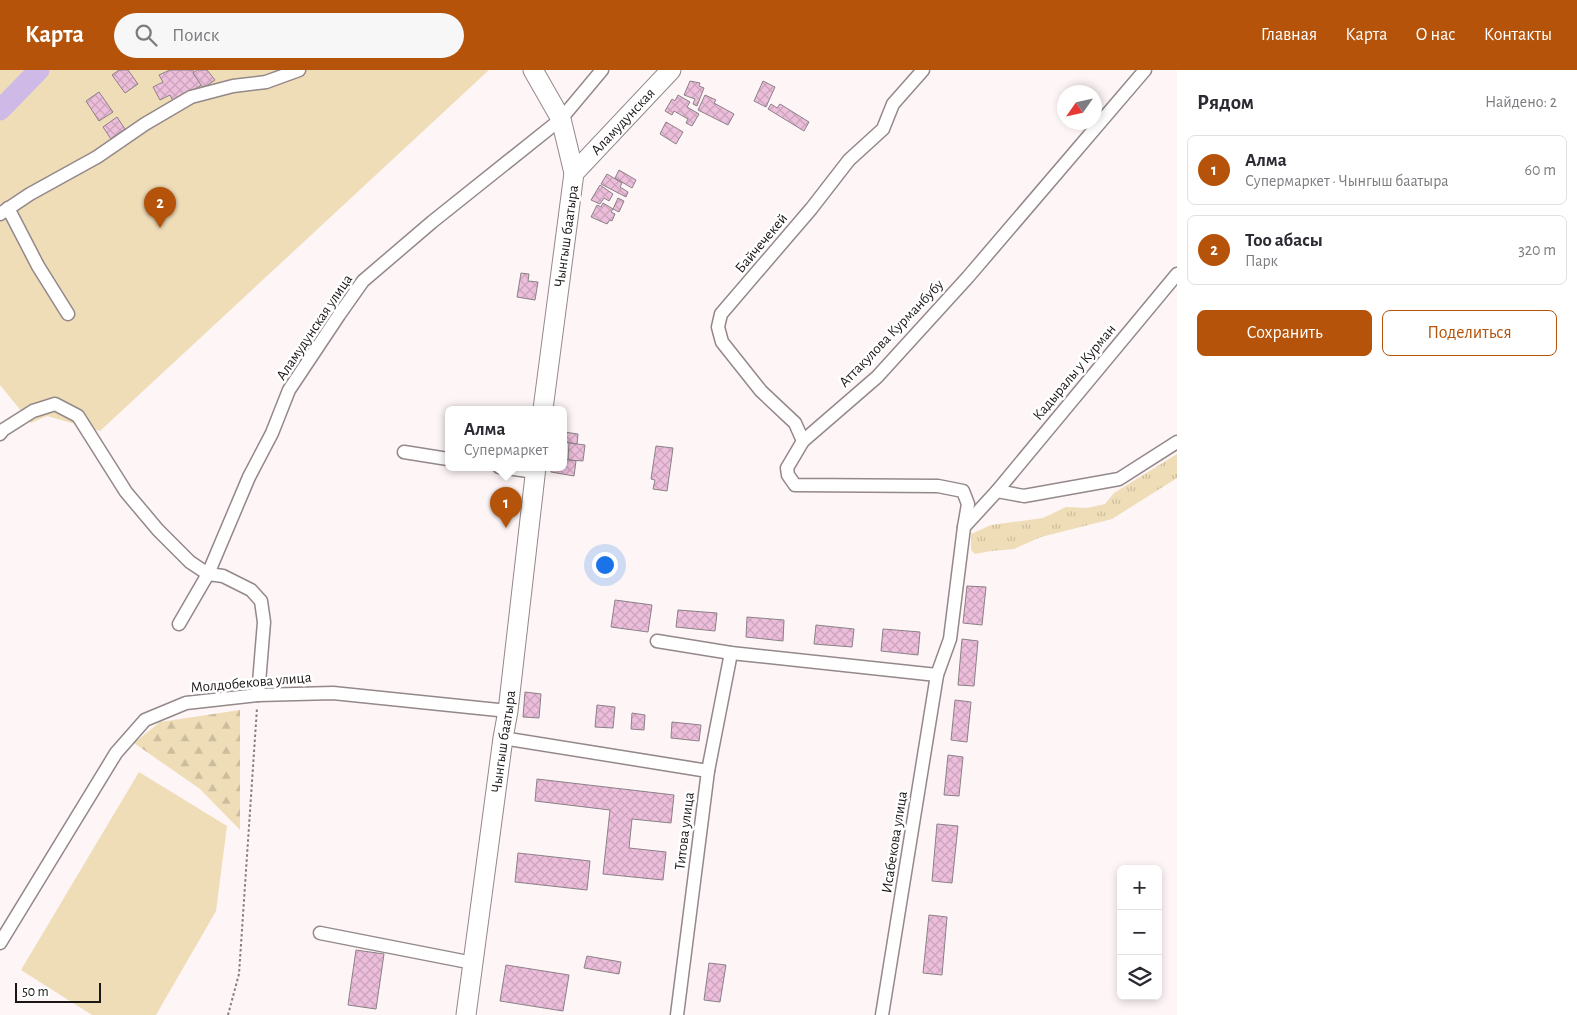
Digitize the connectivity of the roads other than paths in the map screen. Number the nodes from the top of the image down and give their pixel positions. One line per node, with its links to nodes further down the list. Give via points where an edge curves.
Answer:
1 (299, 70): 9 (street, via 266,82 233,86 191,97)
2 (533, 70): 7 (main road, Чынгыш баатыра)
3 (602, 70): 7 (street, Аламудунская улица)
4 (671, 70): 8 (main road, Аламудунская)
5 (923, 70): 14 (street, Байчечекей, via 893,104 883,129 848,160 722,314 718,327 722,342 761,391 795,423)
6 (1145, 70): 14 (street, Аттакулова Курманбубу, via 968,277 890,362)
7 (561, 119): 8 (main road, Чынгыш баатыра); 21 (street, Аламудунская улица, via 363,281 289,390)
8 (574, 173): 12 (main road, Чынгыш баатыра)
9 (4, 211): 11 (street)
10 (1177, 274): 19 (street, Кадыралы у Курман)
11 (68, 314)
12 (543, 406)
13 (0, 434): 21 (street, via 33,411 55,404 78,416 126,492 190,562)
14 (803, 441): 20 (street, Аттакулова Курманбубу, via 787,468 794,485 938,486 963,492 968,504)
15 (1177, 442): 19 (street, via 1120,479 1024,496)
16 (404, 452): 17 (street)
17 (445, 459)
18 (536, 471): 27 (main road, Чынгыш баатыра)
19 (997, 491): 20 (street, Кадыралы у Курман)
20 (964, 528): 25 (street, Исабекова улица, via 950,639)
21 (208, 574): 22 (street, Аламудунская улица); 26 (street, via 223,576 251,590 261,600 264,622)
22 (179, 624)
23 (657, 641): 24 (street)
24 (731, 653): 25 (street); 29 (street, Титова улица)
25 (937, 675): 35 (street, Исабекова улица)
26 (258, 695): 27 (street, Молдобекова улица, via 333,693); 31 (street, Молдобекова улица, via 186,703 145,720 116,753)
27 (508, 712): 28 (main road, Чынгыш баатыра)
28 (503, 738): 29 (street); 32 (main road, Чынгыш баатыра)
29 (708, 771): 34 (street, Титова улица)
30 (320, 933): 32 (street)
31 (0, 943)
32 (473, 963): 33 (main road, Чынгыш баатыра)
33 (466, 1015)
34 (677, 1015)
35 (882, 1015)

